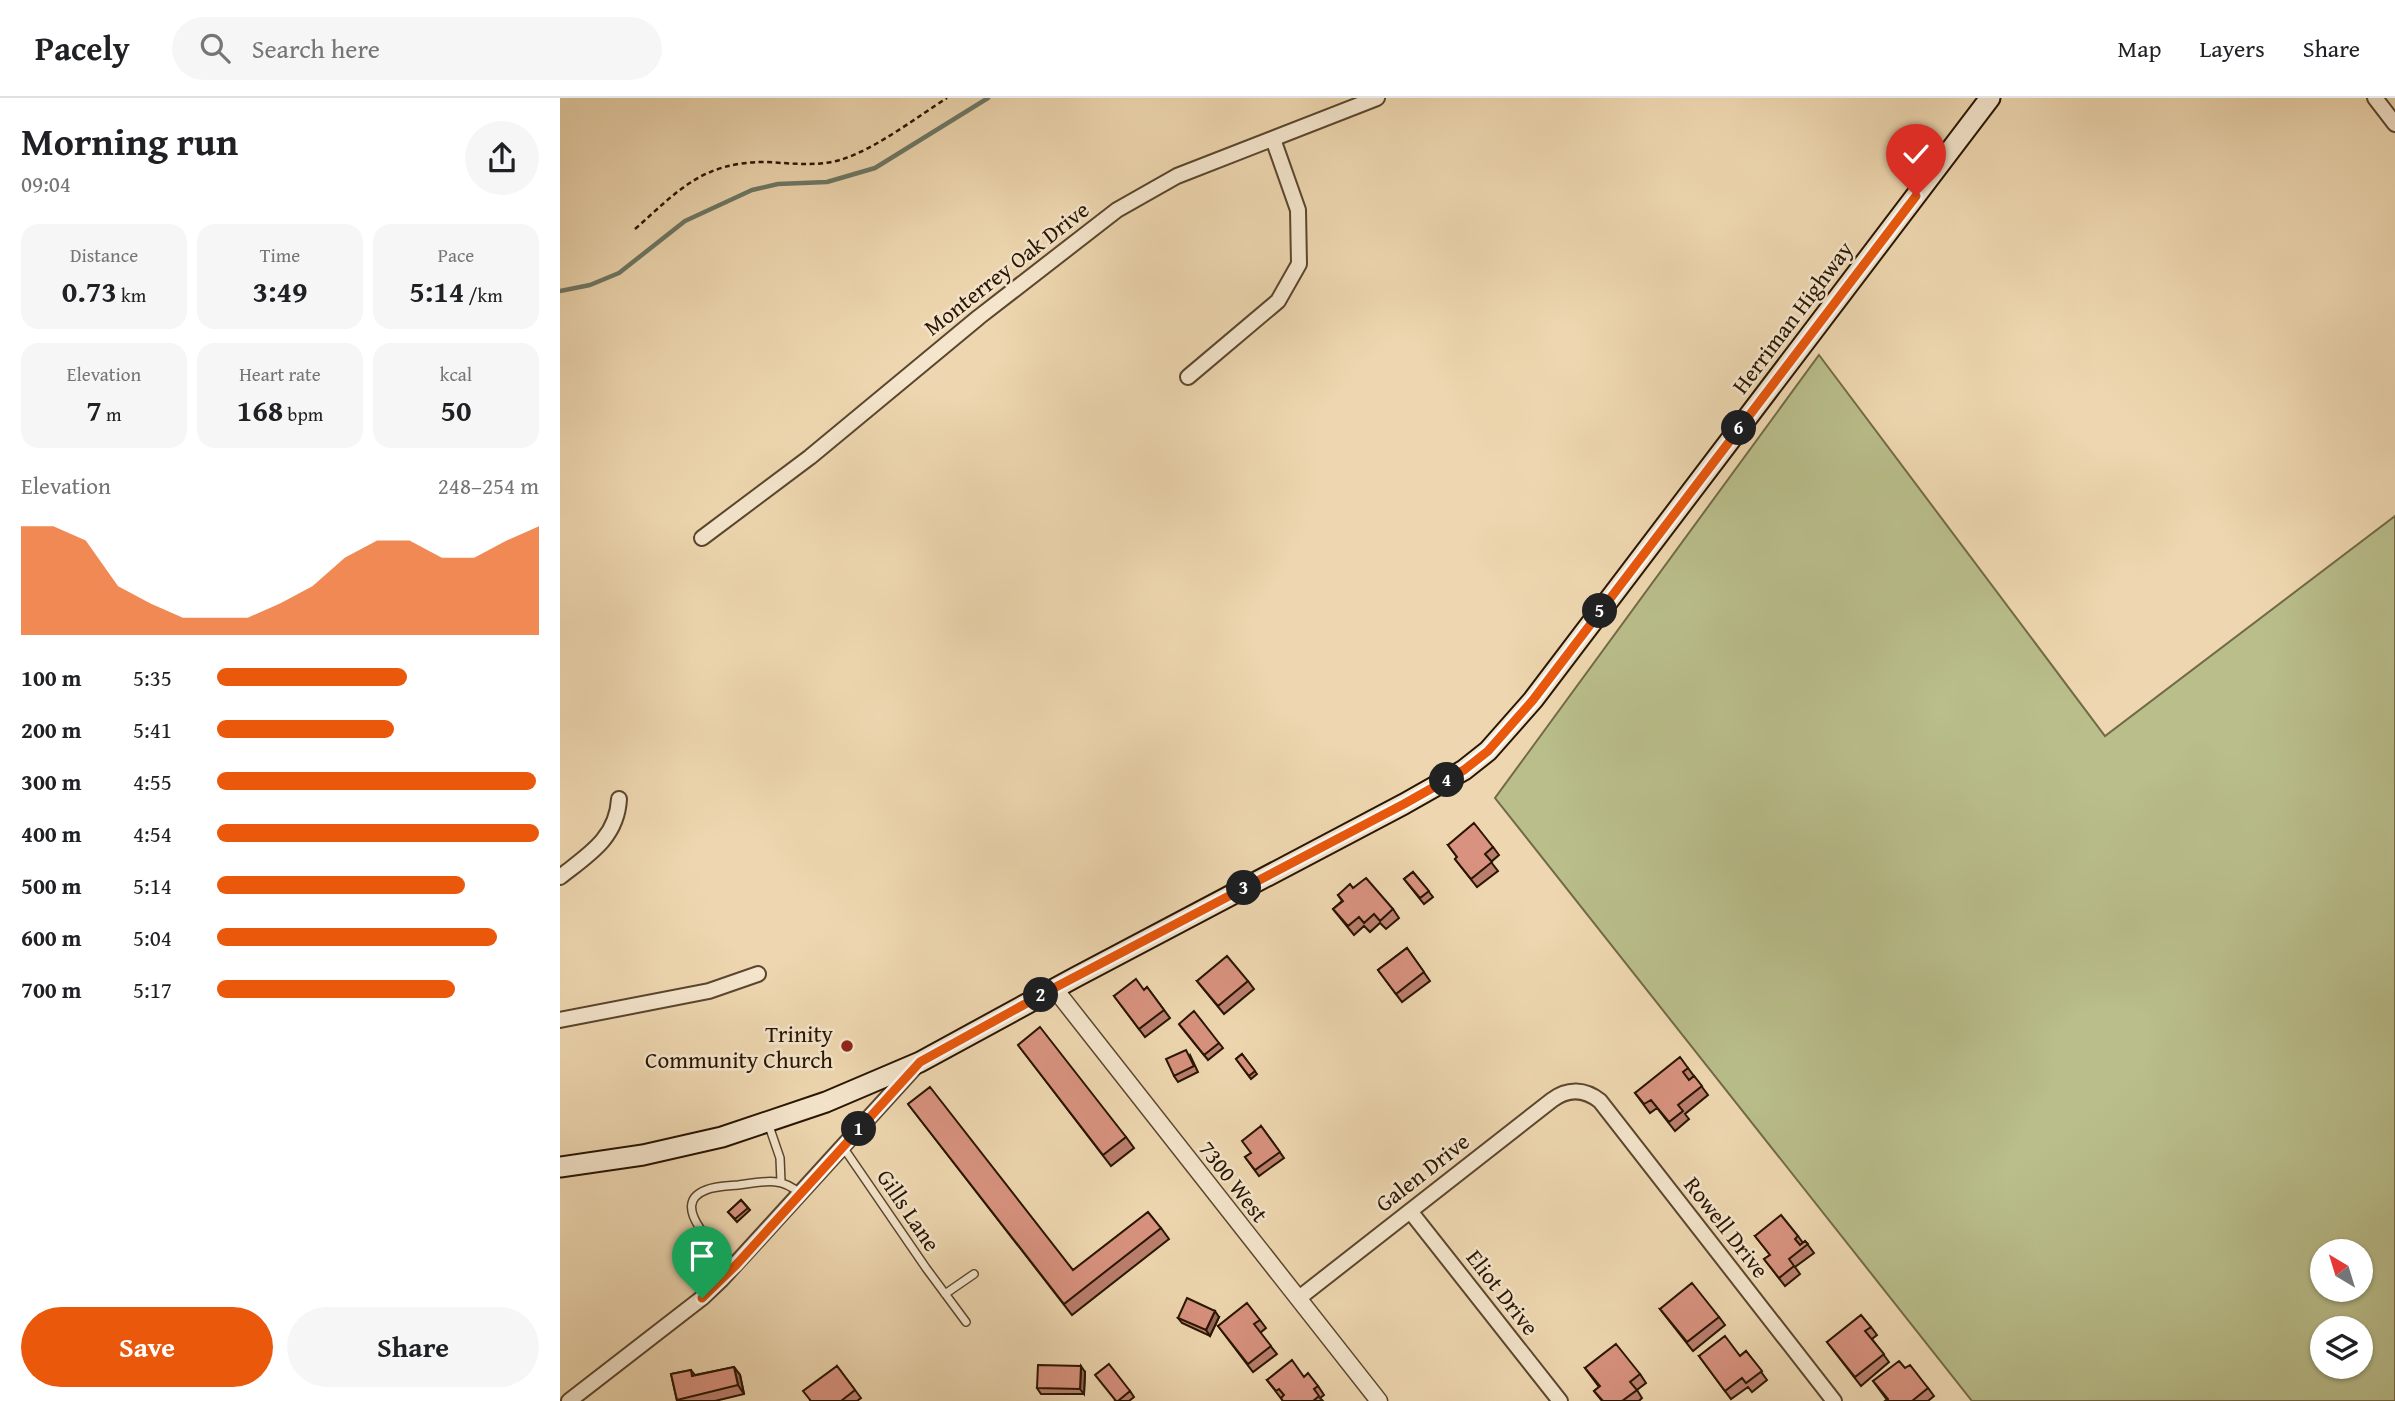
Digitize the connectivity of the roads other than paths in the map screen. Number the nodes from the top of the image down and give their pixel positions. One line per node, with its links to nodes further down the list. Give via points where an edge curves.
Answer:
1 (1377, 98): 5 (street, Monterrey Oak Drive)
2 (1990, 98): 11 (main road, Herriman Highway, via 1533,700 1488,751 1404,804)
3 (2375, 98): 4 (street)
4 (2393, 117)
5 (1273, 139): 6 (street, via 1298,211 1299,264 1278,301); 7 (street, Monterrey Oak Drive, via 1177,176 1117,210)
6 (1188, 377)
7 (702, 538)
8 (619, 799): 9 (street, via 609,834)
9 (560, 877)
10 (758, 974): 12 (street, via 709,991)
11 (1054, 988): 13 (main road, Herriman Highway); 24 (street, 7300 West)
12 (560, 1020)
13 (920, 1062): 15 (main road, Herriman Highway); 16 (street)
14 (1578, 1091): 20 (street, Galen Drive, via 1552,1100); 29 (street, Rowell Drive, via 1600,1101)
15 (768, 1123): 17 (main road, Herriman Highway, via 677,1148); 18 (lane, via 780,1158)
16 (843, 1147): 19 (street); 23 (lane, Gills Lane)
17 (560, 1167)
18 (781, 1182): 19 (lane); 21 (lane, via 715,1188 694,1201 695,1223)
19 (800, 1194): 21 (street)
20 (1410, 1211): 24 (street, Galen Drive); 28 (street, Eliot Drive)
21 (736, 1265): 26 (street, via 702,1298)
22 (974, 1274): 23 (lane)
23 (945, 1294): 25 (lane, Gills Lane)
24 (1299, 1298): 27 (street, 7300 West)
25 (966, 1322)
26 (569, 1401)
27 (1379, 1401)
28 (1560, 1401)
29 (1834, 1401)

